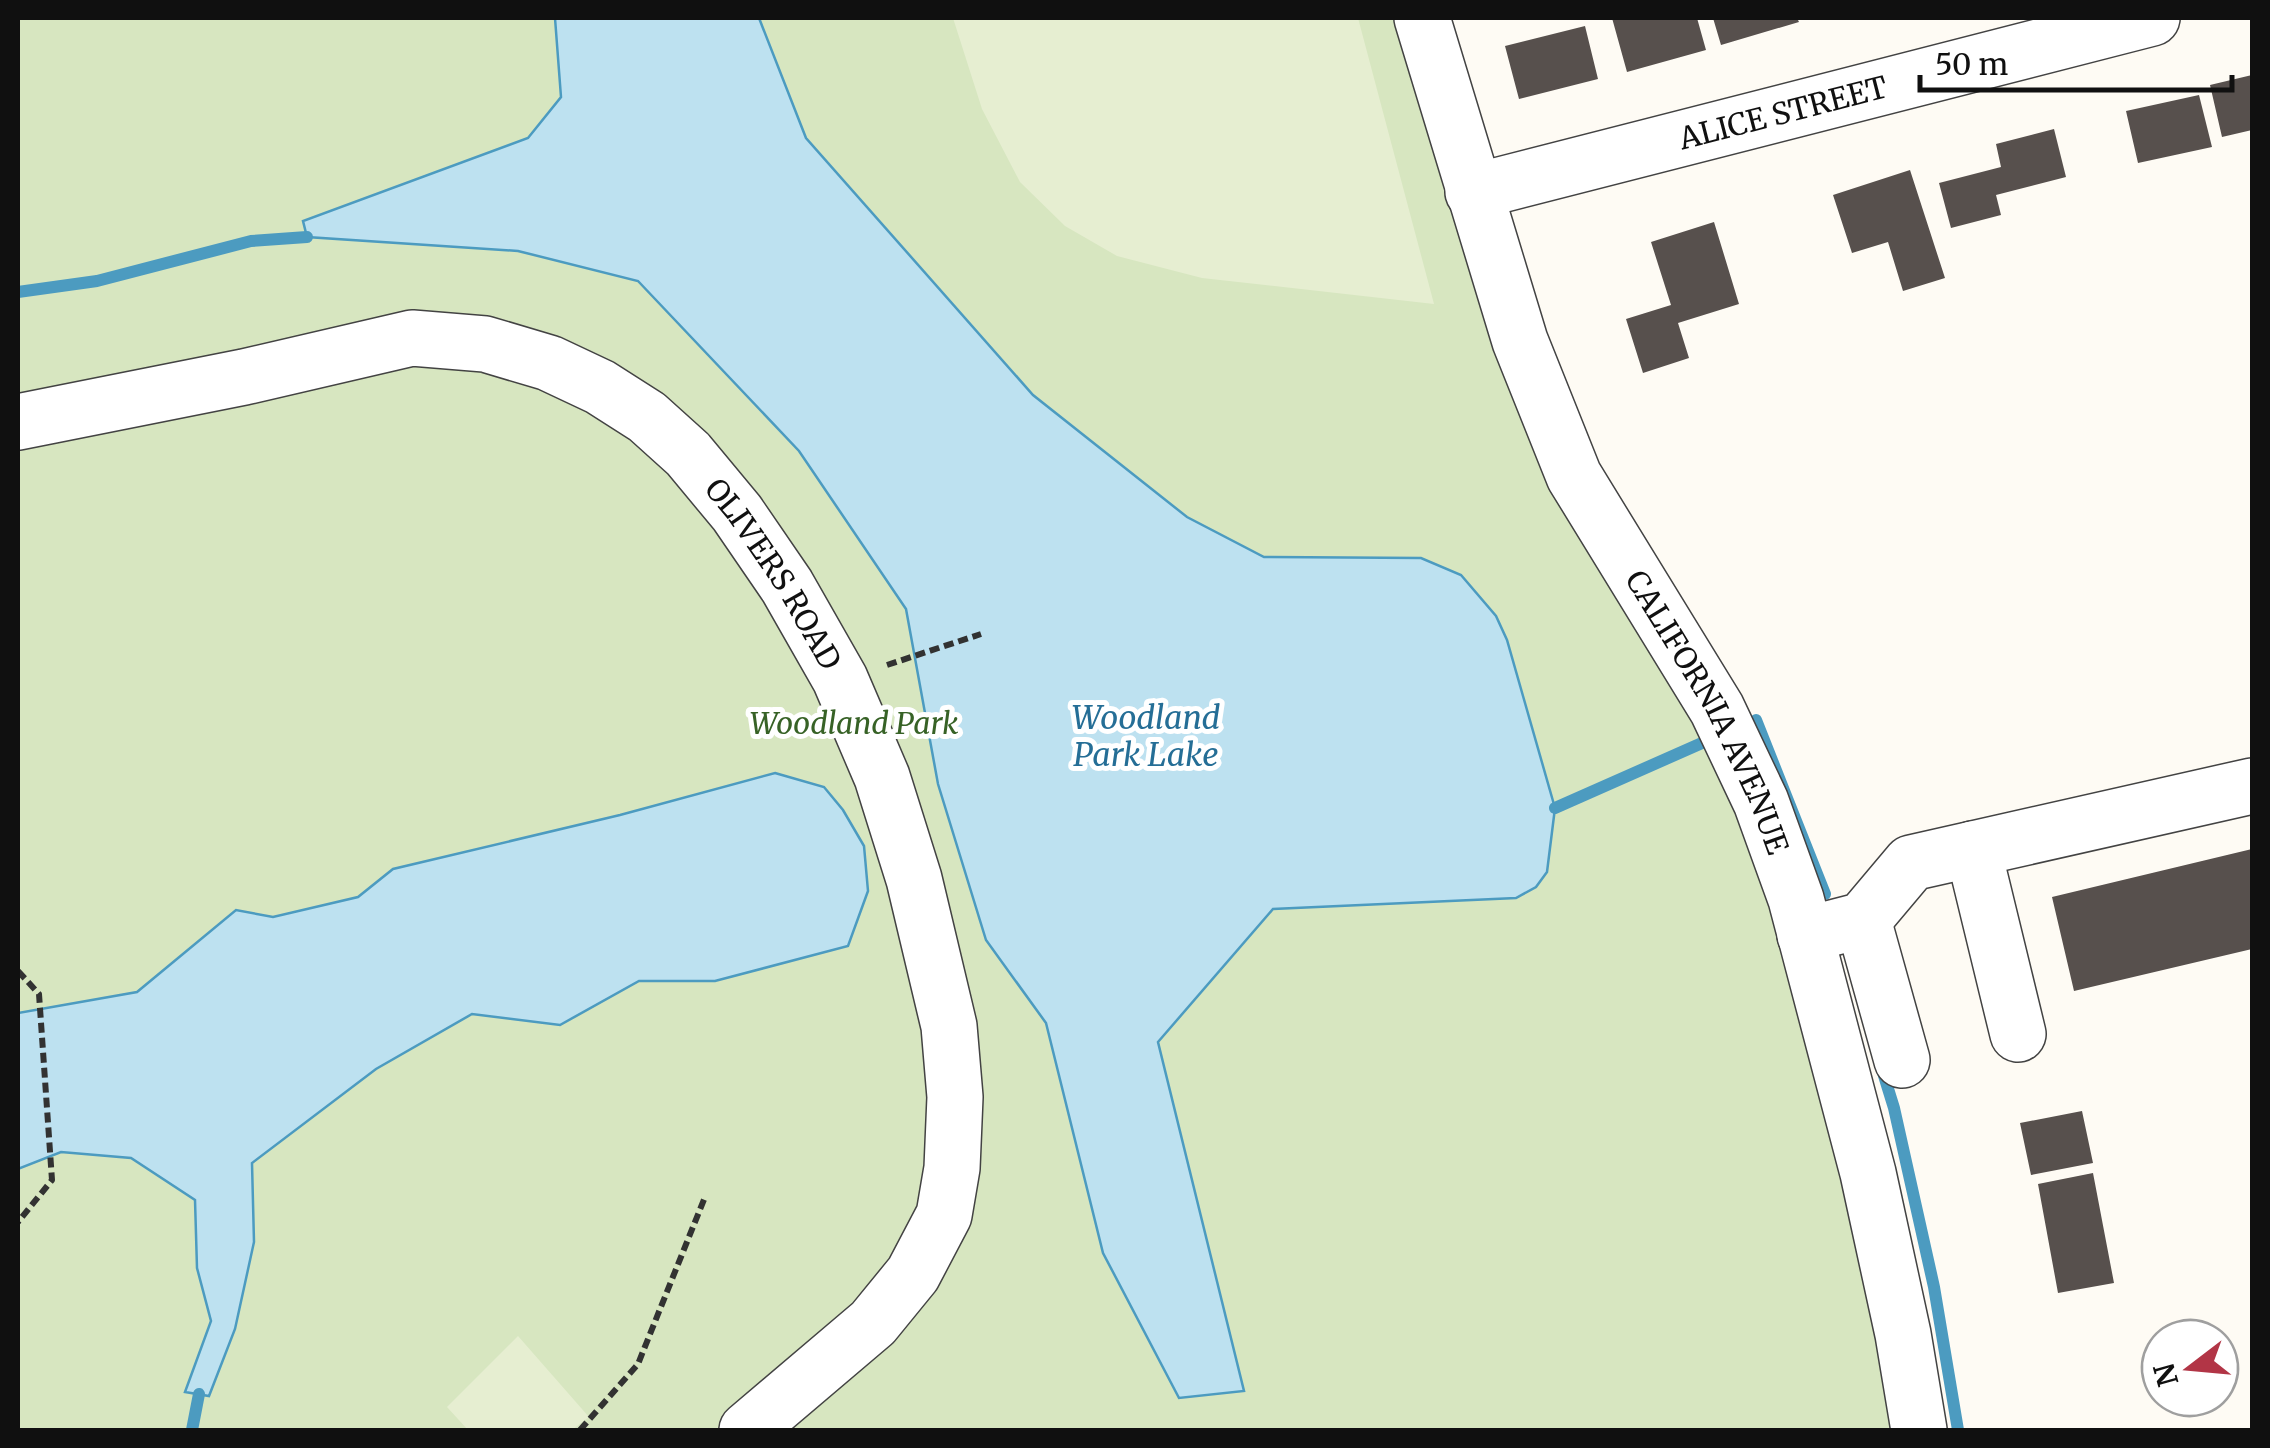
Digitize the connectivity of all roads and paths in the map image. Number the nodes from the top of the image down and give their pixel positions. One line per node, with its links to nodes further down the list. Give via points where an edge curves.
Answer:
1 (1422, 18): 3 (street, CALIFORNIA AVENUE)
2 (2152, 18): 3 (street, ALICE STREET)
3 (1473, 192): 10 (street, CALIFORNIA AVENUE, via 1520,341 1574,476 1716,709 1761,802)
4 (18, 422): 17 (street, OLIVERS ROAD, via 412,338 485,344 600,386 688,454 737,513 840,679 882,778 949,1026 955,1097 944,1215 913,1274 873,1323)
5 (980, 634): 6 (path)
6 (901, 660)
7 (2252, 786): 8 (street)
8 (1973, 849): 9 (street, via 1911,862); 12 (street)
9 (1863, 920): 10 (street); 13 (street)
10 (1805, 935): 18 (street, CALIFORNIA AVENUE, via 1868,1173)
11 (18, 971): 15 (path, via 39,994 52,1180)
12 (2018, 1034)
13 (1902, 1060)
14 (705, 1197): 16 (path, via 638,1364)
15 (18, 1222)
16 (580, 1430)
17 (747, 1430)
18 (1920, 1430)

